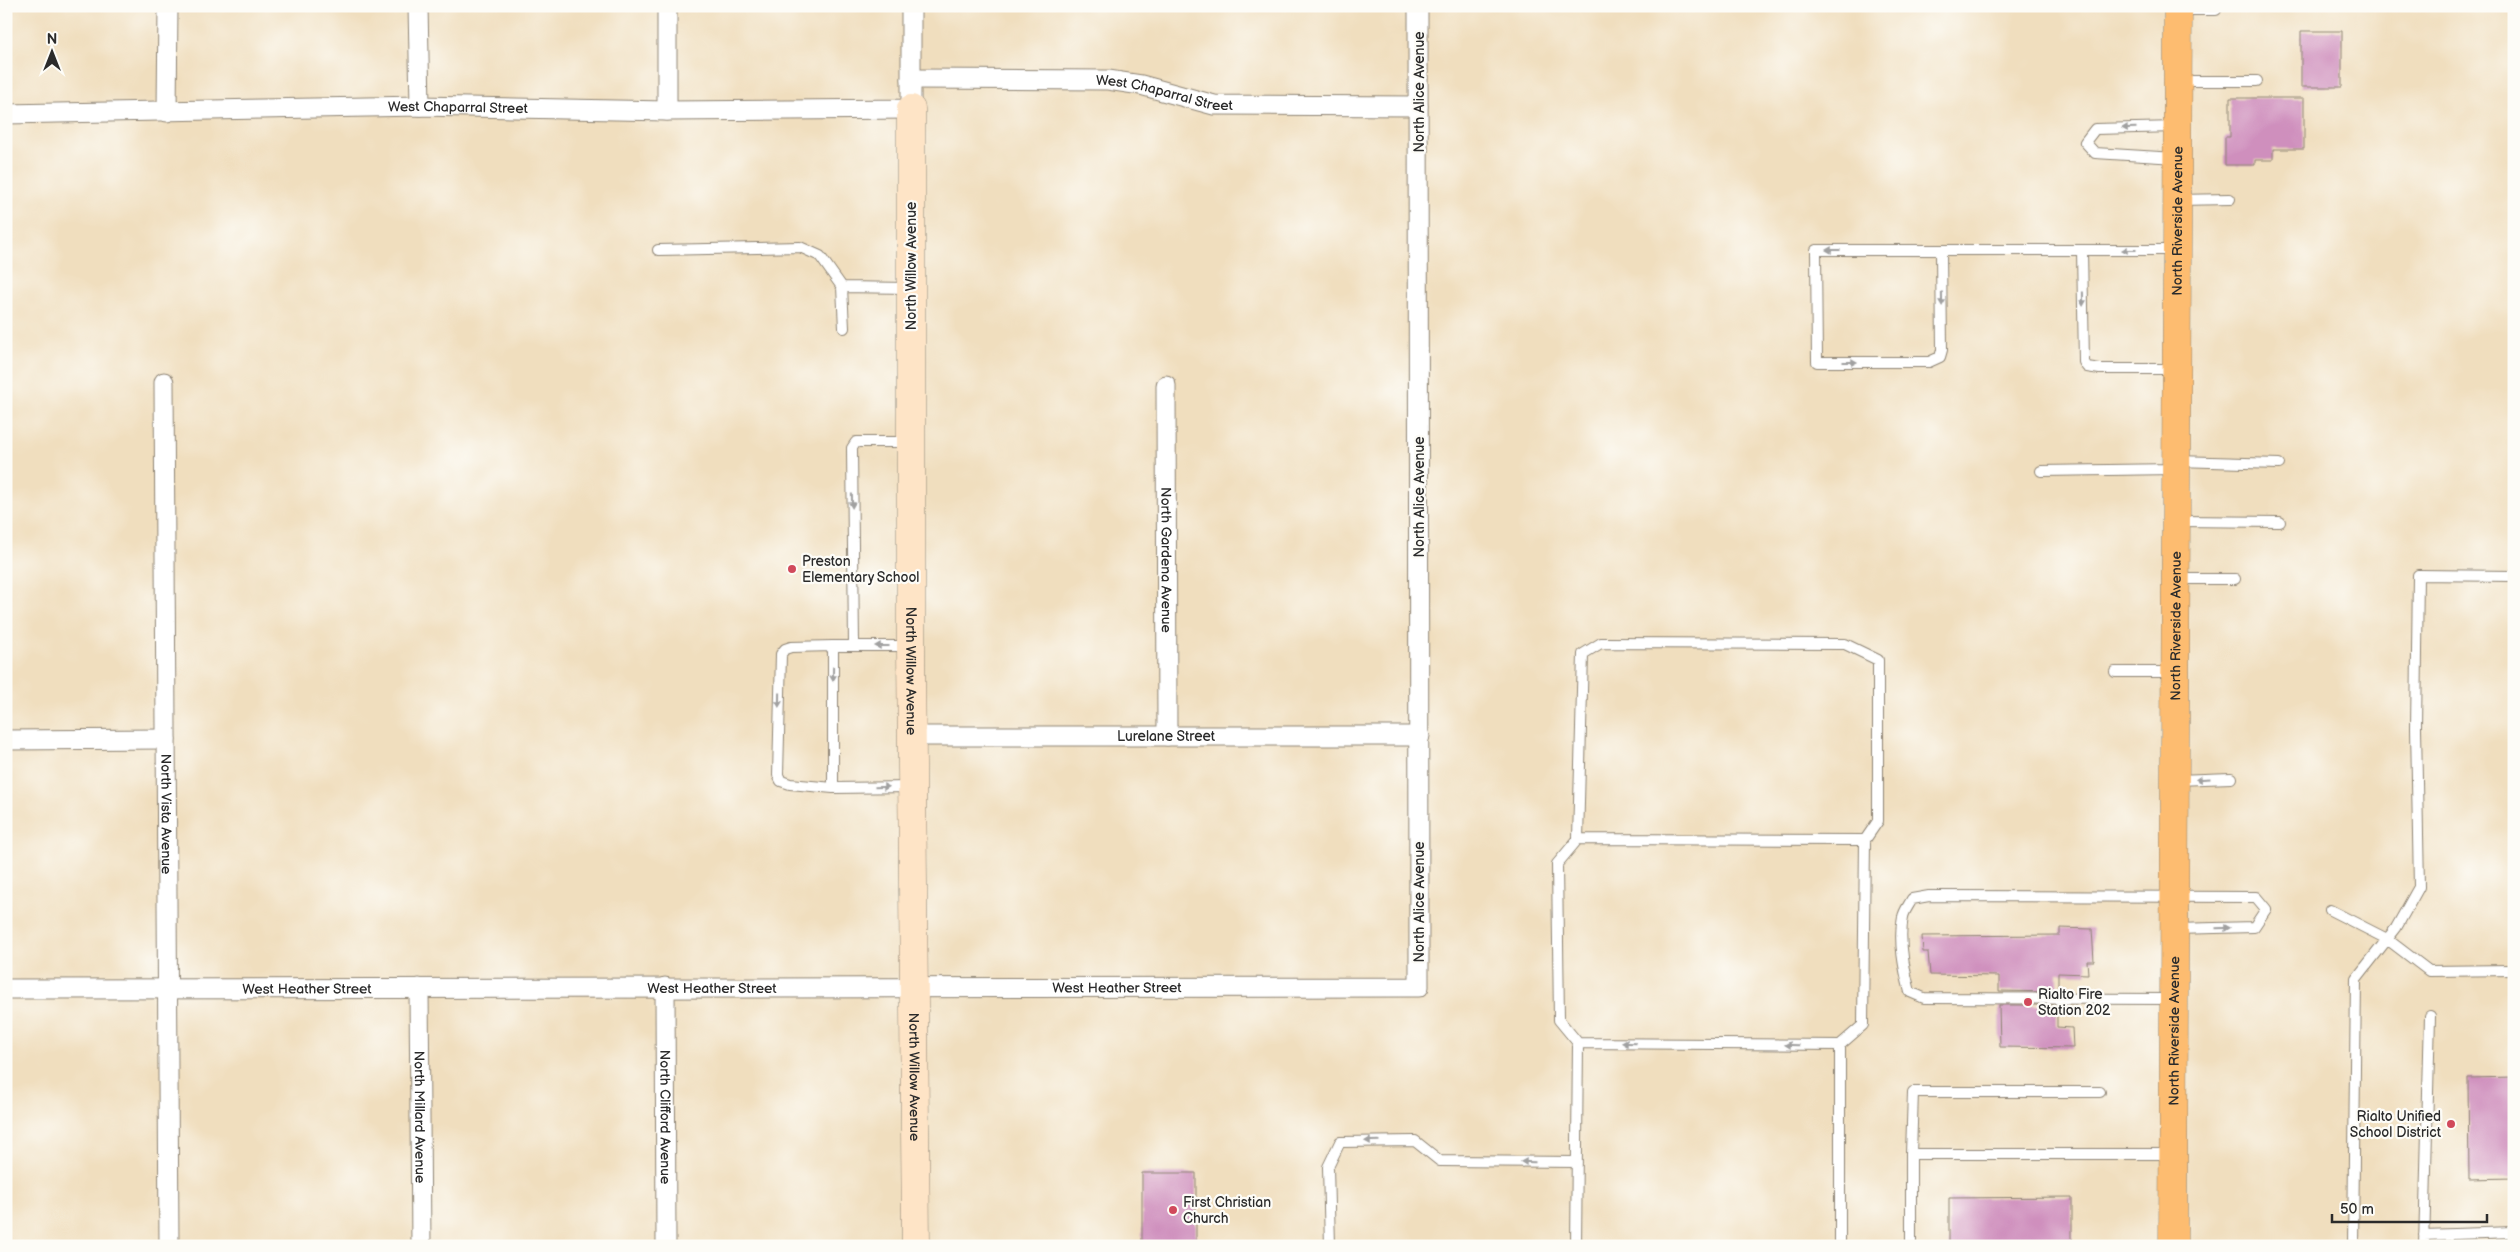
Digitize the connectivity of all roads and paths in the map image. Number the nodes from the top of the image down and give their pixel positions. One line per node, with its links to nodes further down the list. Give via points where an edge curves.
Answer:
1 (168, 6): 15 (street)
2 (418, 6): 11 (street)
3 (667, 6): 14 (street)
4 (911, 6): 8 (street, North Willow Avenue)
5 (1418, 6): 12 (street, North Alice Avenue)
6 (2178, 8): 7 (lane); 9 (main road, North Riverside Avenue)
7 (2216, 10)
8 (911, 79): 12 (street, West Chaparral Street, via 1108,80 1141,85 1214,106); 13 (street, North Willow Avenue)
9 (2178, 81): 10 (lane); 17 (main road, North Riverside Avenue)
10 (2257, 81)
11 (420, 106): 14 (street, West Chaparral Street); 15 (street, West Chaparral Street)
12 (1418, 106): 47 (street, North Alice Avenue)
13 (911, 109): 14 (street, West Chaparral Street); 26 (street, North Willow Avenue)
14 (667, 111)
15 (167, 112): 16 (street, West Chaparral Street)
16 (6, 114)
17 (2178, 127): 18 (main road, North Riverside Avenue); 18 (lane, one-way to 18, via 2095,129 2085,142 2095,154)
18 (2177, 158): 20 (main road, North Riverside Avenue)
19 (2230, 199): 20 (lane)
20 (2177, 200): 24 (main road, North Riverside Avenue)
21 (658, 250): 25 (lane, via 800,247 820,256)
22 (1941, 250): 22 (lane, via 1816,250 1817,362 1929,362 1940,357); 23 (lane)
23 (2082, 250): 24 (lane, one-way to 23); 28 (lane, one-way to 28, via 2084,362 2087,367)
24 (2177, 250): 28 (main road, North Riverside Avenue)
25 (842, 287): 26 (lane); 27 (lane)
26 (910, 288): 31 (street, North Willow Avenue)
27 (844, 328)
28 (2176, 369): 33 (main road, North Riverside Avenue)
29 (164, 382): 48 (street, North Vista Avenue)
30 (1166, 385): 46 (street, North Gardena Avenue)
31 (911, 442): 41 (lane, one-way to 41, via 856,442 851,452); 42 (street, North Willow Avenue)
32 (2278, 464): 33 (lane)
33 (2176, 465): 34 (lane); 35 (main road, North Riverside Avenue)
34 (2041, 471)
35 (2176, 521): 36 (lane); 38 (main road, North Riverside Avenue)
36 (2280, 522)
37 (2514, 576): 59 (lane, via 2418,575 2419,887)
38 (2176, 578): 39 (lane); 44 (main road, North Riverside Avenue)
39 (2236, 578)
40 (833, 646): 41 (lane); 53 (lane, one-way to 53); 53 (lane, one-way to 53, via 790,647 781,654 778,775 781,781 790,784)
41 (854, 646): 42 (lane, one-way to 41)
42 (911, 646): 45 (street, North Willow Avenue)
43 (2116, 672): 44 (lane)
44 (2175, 672): 51 (main road, North Riverside Avenue)
45 (912, 736): 46 (street, Lurelane Street); 52 (street, North Willow Avenue)
46 (1167, 736): 47 (street, Lurelane Street)
47 (1420, 736): 61 (street, North Alice Avenue)
48 (166, 739): 49 (street); 62 (street, North Vista Avenue)
49 (6, 740)
50 (2231, 778): 51 (lane, one-way to 51)
51 (2175, 780): 56 (main road, North Riverside Avenue)
52 (912, 787): 53 (lane, one-way to 52); 66 (street, North Willow Avenue)
53 (833, 788)
54 (1578, 839): 55 (lane); 55 (lane, via 1583,654 1601,643 1845,644 1878,660 1878,821); 69 (lane, via 1557,864 1559,1020)
55 (1865, 840): 70 (lane, via 1863,1025)
56 (2174, 897): 58 (main road, North Riverside Avenue); 58 (lane, one-way to 56, via 2254,928 2266,909 2256,897); 67 (lane, via 1929,896 1912,899 1903,916 1902,940 1904,970 1910,992 1924,998)
57 (2330, 910): 59 (lane)
58 (2174, 929): 67 (main road, North Riverside Avenue)
59 (2387, 939): 60 (lane, via 2429,971); 86 (lane, via 2356,978)
60 (2514, 970)
61 (1419, 987): 66 (street, West Heather Street)
62 (167, 988): 63 (street, West Heather Street); 65 (street, West Heather Street); 77 (street, North Vista Avenue)
63 (419, 988): 64 (street, West Heather Street); 78 (street, North Millard Avenue)
64 (665, 988): 66 (street, West Heather Street); 79 (street, North Clifford Avenue)
65 (6, 989)
66 (915, 989): 80 (street, North Willow Avenue)
67 (2174, 999): 73 (main road, North Riverside Avenue)
68 (2430, 1016): 76 (lane)
69 (1578, 1043): 70 (lane, one-way to 69); 74 (lane)
70 (1840, 1045): 83 (lane)
71 (2100, 1092): 72 (lane, via 1913,1092)
72 (1911, 1154): 73 (lane); 84 (lane)
73 (2173, 1154): 85 (main road, North Riverside Avenue)
74 (1577, 1162): 81 (lane, one-way to 81, via 1440,1161 1414,1141 1340,1142 1328,1167); 82 (lane)
75 (2514, 1232): 76 (lane)
76 (2424, 1240)
77 (169, 1246)
78 (421, 1246)
79 (666, 1246)
80 (916, 1246)
81 (1330, 1246)
82 (1576, 1246)
83 (1840, 1246)
84 (1911, 1246)
85 (2173, 1246)
86 (2353, 1246)

